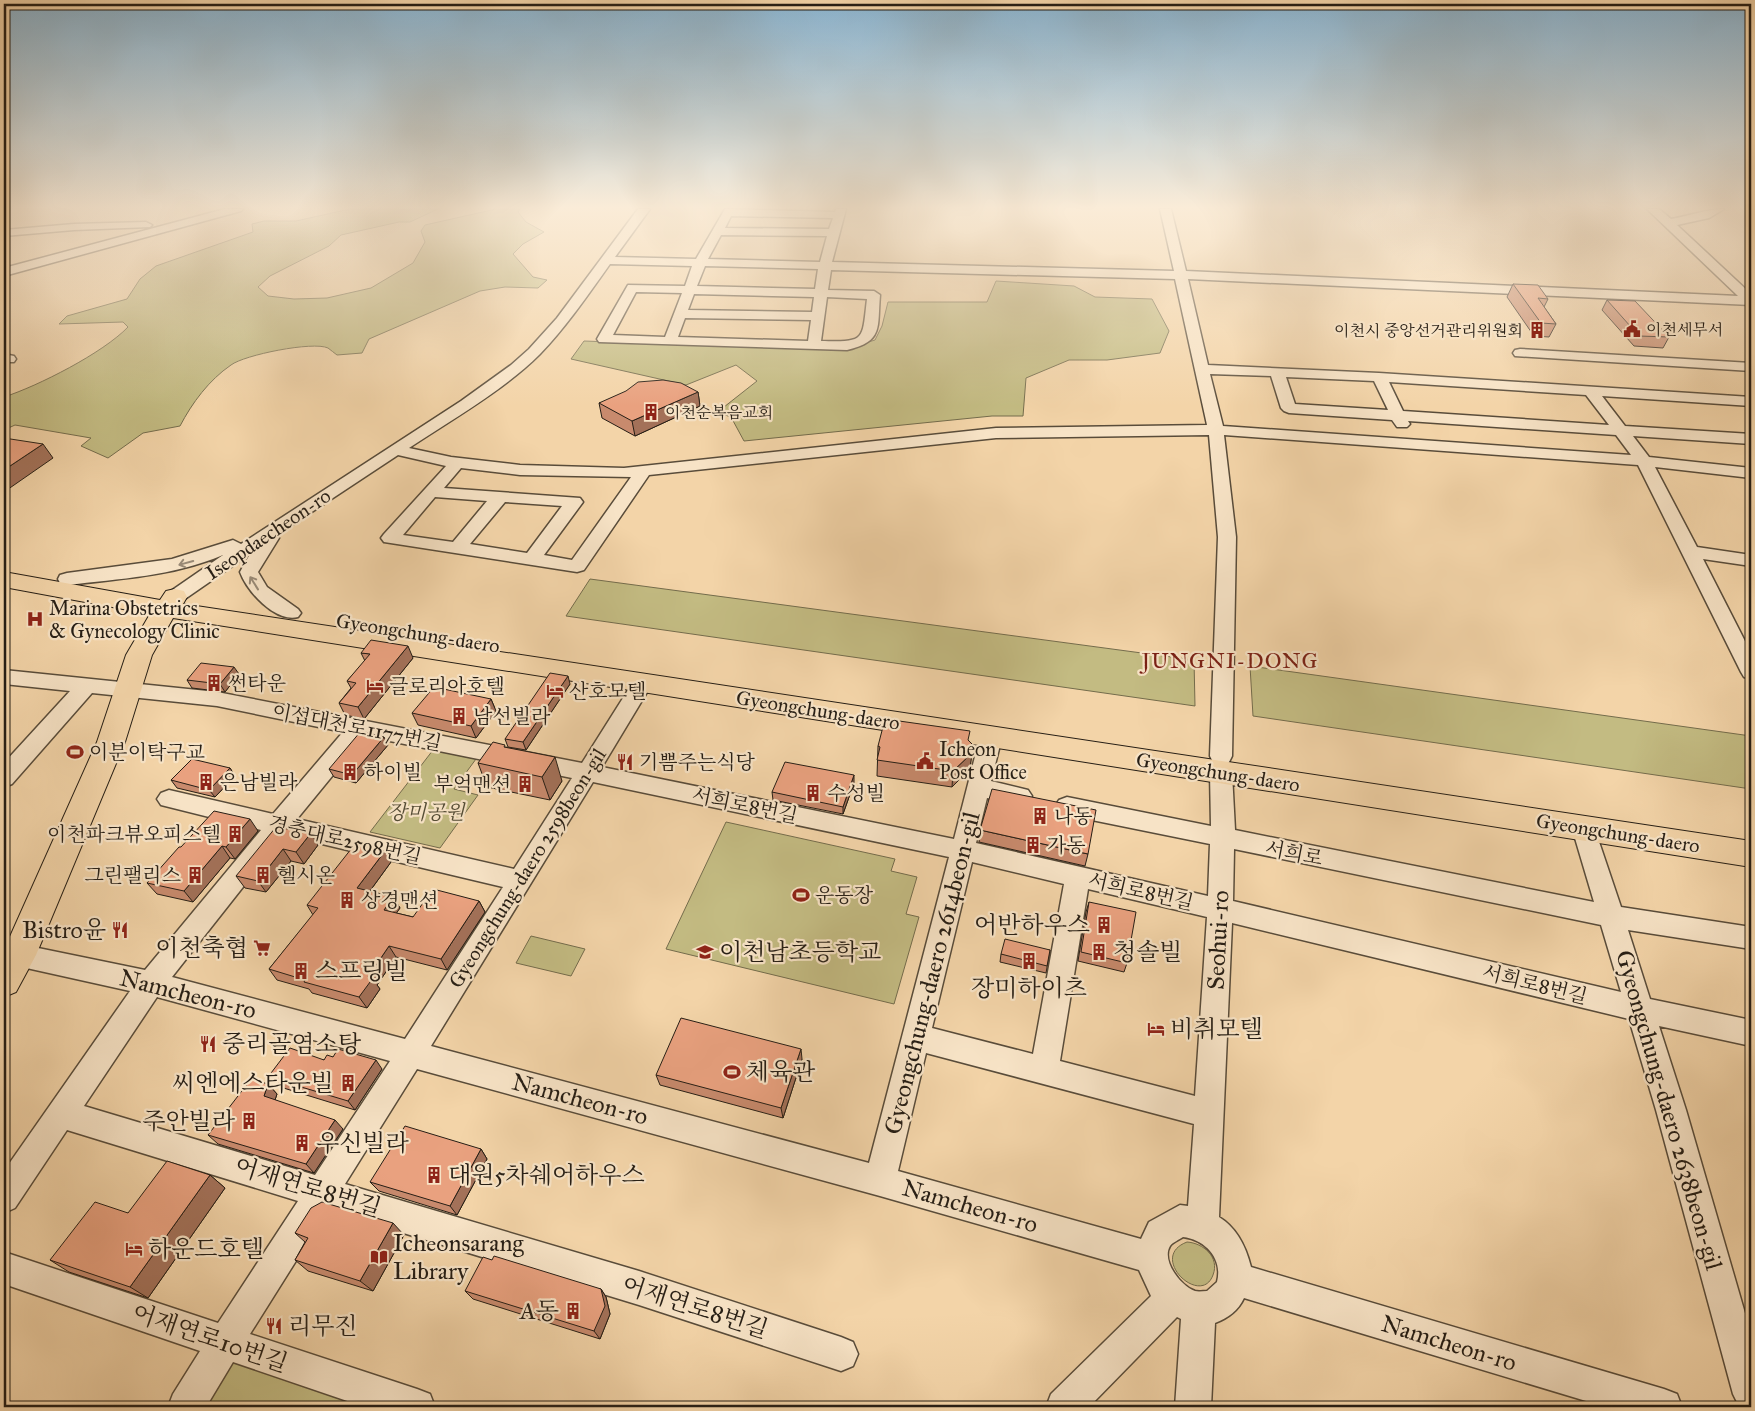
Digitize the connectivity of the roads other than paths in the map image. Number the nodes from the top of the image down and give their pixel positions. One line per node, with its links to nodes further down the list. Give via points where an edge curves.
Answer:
1 (596, 275): 26 (street, Iseopdaecheon-ro, via 534,352 494,385)
2 (695, 275): 7 (street)
3 (823, 275): 8 (street)
4 (1178, 275): 5 (street)
5 (1181, 275): 9 (street); 16 (street, Seohui-ro)
6 (1724, 275): 9 (street)
7 (690, 289): 8 (street); 10 (street); 12 (street, via 632,288 604,339)
8 (821, 293): 11 (street); 13 (street, via 874,295 870,334 864,341 847,346)
9 (1751, 300)
10 (680, 314): 11 (street); 12 (street)
11 (818, 316): 13 (street)
12 (670, 341): 13 (street)
13 (814, 345)
14 (1520, 353): 15 (street)
15 (1751, 367)
16 (1202, 369): 17 (street); 22 (street, Seohui-ro)
17 (1277, 372): 18 (street); 21 (street, via 1289,408)
18 (1380, 378): 19 (street); 21 (street)
19 (1592, 391): 20 (street); 23 (street)
20 (1751, 401)
21 (1398, 415): 23 (street); 25 (street)
22 (1216, 430): 25 (street); 29 (street, via 996,433); 51 (street, Seohui-ro, via 1227,537)
23 (1622, 430): 24 (street); 27 (street)
24 (1751, 439)
25 (1412, 444): 27 (street)
26 (395, 450): 28 (street); 33 (street, Iseopdaecheon-ro)
27 (1644, 461): 30 (street); 35 (street)
28 (457, 463): 29 (street, via 520,470 624,473); 31 (street)
29 (644, 470): 36 (street, via 577,566)
30 (1751, 472)
31 (431, 492): 32 (street); 34 (street, via 390,538)
32 (500, 497): 34 (street); 36 (street, via 574,502)
33 (280, 525): 39 (street, one-way to 39, via 185,564); 41 (street, Iseopdaecheon-ro); 42 (street, one-way to 33, via 252,584 248,572)
34 (457, 548): 36 (street)
35 (1690, 552): 37 (street); 44 (street)
36 (532, 559)
37 (1751, 560)
38 (4, 568): 39 (main road, Gyeongchung-daero)
39 (67, 578): 41 (main road, Gyeongchung-daero)
40 (4, 580): 41 (main road, Gyeongchung-daero)
41 (170, 603): 42 (main road, Gyeongchung-daero); 43 (main road, Iseopdaecheon-ro); 46 (main road, Gyeongchung-daero)
42 (292, 613): 51 (main road, Gyeongchung-daero)
43 (137, 660): 47 (street, via 115,676); 48 (main road, Iseopdaecheon-ro)
44 (1751, 672)
45 (4, 677): 47 (street, 이섭대천로1177번길)
46 (642, 684): 50 (main road, Gyeongchung-daero); 52 (street, Gyeongchung-daero 2598beon-gil)
47 (87, 686): 48 (street, 이섭대천로1177번길); 53 (street)
48 (128, 690): 49 (street, 이섭대천로1177번길, via 217,699); 67 (main road, Iseopdaecheon-ro, via 111,742)
49 (359, 728): 52 (street, 이섭대천로1177번길); 56 (street)
50 (991, 737): 51 (main road, Gyeongchung-daero); 54 (street, Gyeongchung-daero 2614beon-gil)
51 (1221, 765): 57 (main road, Gyeongchung-daero); 58 (street, Seohui-ro); 59 (main road, Gyeongchung-daero)
52 (586, 772): 60 (street, 서희로8번길); 63 (street, Gyeongchung-daero 2598beon-gil)
53 (4, 778)
54 (978, 787): 58 (street, 서희로); 60 (street, Gyeongchung-daero 2614beon-gil)
55 (169, 799): 56 (street, 경충대로2598번길)
56 (278, 824): 63 (street, 경충대로2598번길); 69 (street)
57 (1584, 828): 61 (main road, Gyeongchung-daero); 65 (street, Gyeongchung-daero 2638beon-gil)
58 (1222, 839): 64 (street, Seohui-ro); 65 (street, 서희로)
59 (1751, 839)
60 (962, 850): 62 (street, 서희로8번길); 72 (street, Gyeongchung-daero 2614beon-gil)
61 (1751, 854)
62 (1078, 877): 64 (street, 서희로8번길); 74 (street)
63 (520, 881): 73 (street, Gyeongchung-daero 2598beon-gil)
64 (1220, 909): 70 (street, 서희로8번길); 76 (street, Seohui-ro)
65 (1611, 916): 66 (street, 서희로); 70 (street, Gyeongchung-daero 2638beon-gil)
66 (1751, 938)
67 (11, 954): 68 (main road, Iseopdaecheon-ro); 69 (street, Namcheon-ro)
68 (4, 981)
69 (151, 983): 73 (street, Namcheon-ro); 75 (street)
70 (1639, 1009): 71 (street, 서희로8번길); 87 (street, Gyeongchung-daero 2638beon-gil, via 1674,1119)
71 (1751, 1033)
72 (916, 1037): 74 (street); 77 (street, Gyeongchung-daero 2614beon-gil)
73 (410, 1053): 77 (street, Namcheon-ro); 78 (street, Gyeongchung-daero 2598beon-gil)
74 (1044, 1071): 76 (street)
75 (61, 1114): 78 (street, 어재연로8번길); 79 (street)
76 (1210, 1114): 80 (street, Seohui-ro)
77 (880, 1181): 81 (street, Namcheon-ro)
78 (322, 1191): 85 (street, Gyeongchung-daero 2598beon-gil); 86 (street, 어재연로8번길)
79 (4, 1197)
80 (1203, 1226): 81 (street, via 1180,1221 1168,1225 1153,1245); 83 (street, via 1219,1236 1228,1249 1234,1263)
81 (1152, 1258): 84 (street, via 1155,1273 1163,1286)
82 (4, 1268): 85 (street, 어재연로10번길)
83 (1235, 1279): 84 (street, via 1232,1291 1213,1307); 92 (street, Namcheon-ro)
84 (1186, 1303): 90 (street); 91 (street)
85 (224, 1344): 88 (street, Gyeongchung-daero 2598beon-gil); 89 (street, 어재연로10번길)
86 (841, 1354)
87 (1751, 1394)
88 (186, 1407)
89 (417, 1407)
90 (1064, 1407)
91 (1193, 1407)
92 (1664, 1407)

